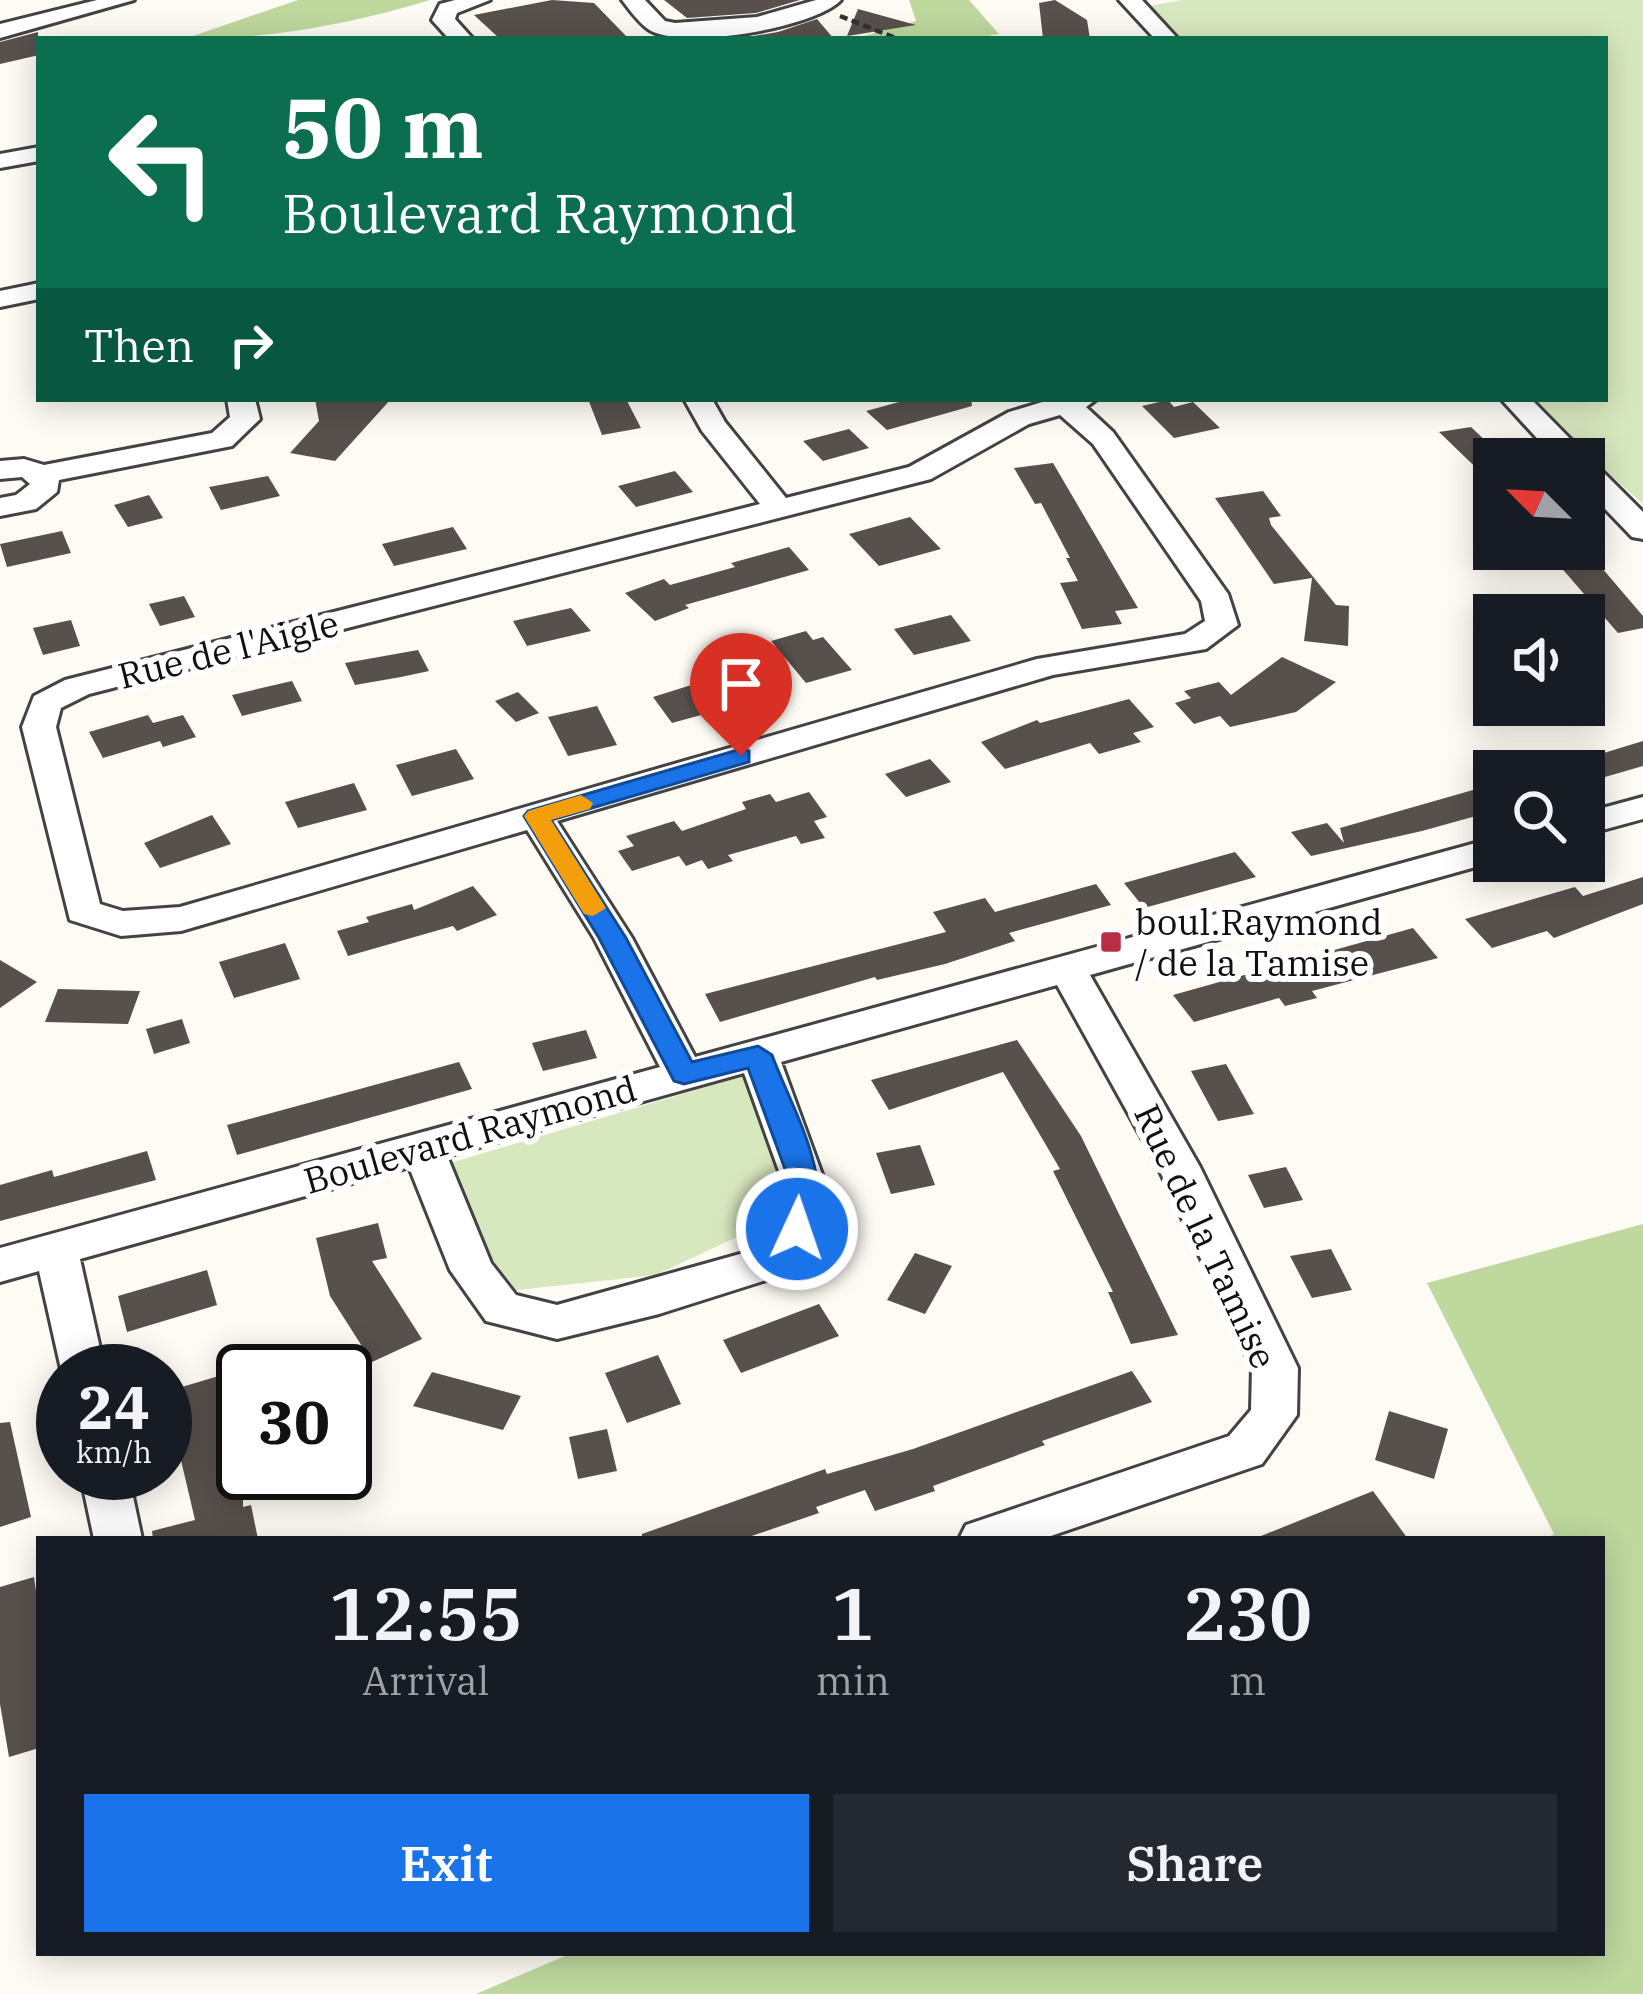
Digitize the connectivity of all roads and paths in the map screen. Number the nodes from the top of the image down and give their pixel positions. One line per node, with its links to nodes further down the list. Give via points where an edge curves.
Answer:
1 (84, 0): 7 (street)
2 (123, 0): 8 (street)
3 (479, 0): 9 (street, via 448,9 442,20)
4 (633, 0): 6 (street, via 657,26 675,30)
5 (1130, 0): 11 (street)
6 (827, 4): 10 (path)
7 (0, 20)
8 (0, 31)
9 (459, 36)
10 (892, 36)
11 (1164, 36)
12 (36, 155): 13 (street)
13 (0, 161)
14 (36, 292): 15 (street)
15 (0, 298)
16 (242, 402): 22 (street, via 245,419 221,440)
17 (700, 402): 25 (street)
18 (1074, 402): 25 (street, Rue de l'Aigle, via 1019,418 920,473); 28 (street, Rue de l'Aigle, via 1217,602 1222,625 1194,642 1049,666)
19 (1518, 402): 20 (street)
20 (1553, 438)
21 (0, 470): 22 (street)
22 (42, 474): 24 (street, via 42,492)
23 (1605, 491): 26 (street)
24 (0, 507)
25 (781, 510): 28 (street, Rue de l'Aigle, via 77,687 46,703 38,727 82,910 122,924 181,919)
26 (1643, 530)
27 (1643, 808): 29 (street)
28 (536, 816): 33 (street, via 613,938)
29 (1605, 818)
30 (1473, 856): 31 (street, Boulevard Raymond)
31 (1067, 968): 32 (street, Boulevard Raymond); 40 (street, Rue de la Tamise, via 1179,1167 1275,1368 1274,1414 1245,1450)
32 (758, 1055): 33 (street, Boulevard Raymond); 34 (street, via 806,1188 797,1229 773,1261 659,1297 556,1322 502,1309 472,1270)
33 (684, 1074): 34 (street, Boulevard Raymond)
34 (419, 1149): 35 (street, Boulevard Raymond)
35 (56, 1249): 36 (street, Boulevard Raymond); 37 (street)
36 (0, 1265)
37 (76, 1344)
38 (110, 1500): 39 (street)
39 (117, 1536)
40 (992, 1536)

